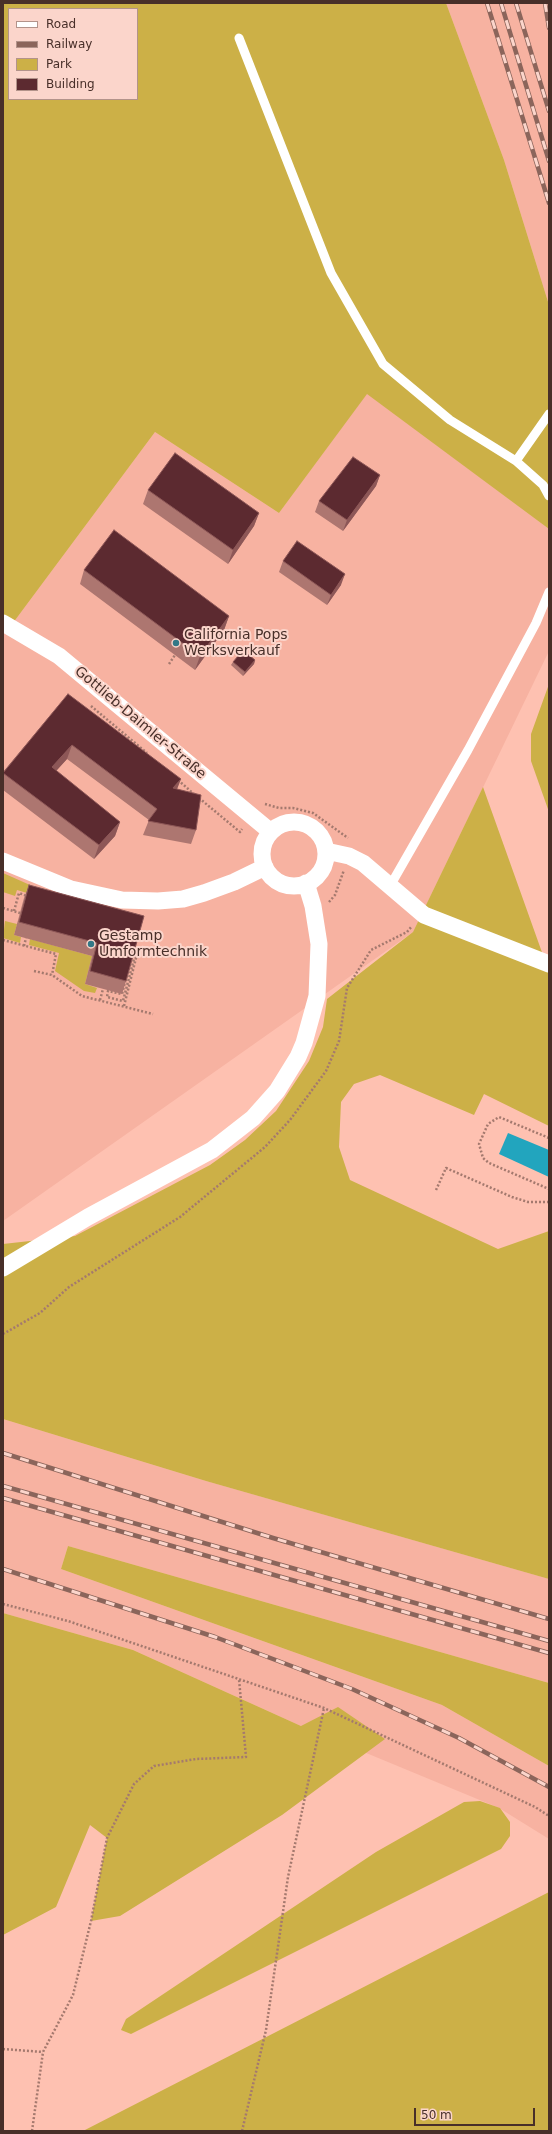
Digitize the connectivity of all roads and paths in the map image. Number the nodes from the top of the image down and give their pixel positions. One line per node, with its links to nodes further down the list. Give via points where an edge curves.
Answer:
1 (239, 38): 3 (lane, via 331,274 383,364 450,420)
2 (549, 414): 3 (lane)
3 (516, 461): 4 (lane, via 543,485)
4 (549, 496)
5 (549, 592): 21 (lane, via 536,623 468,750)
6 (3, 623): 12 (street, Gottlieb-Daimler-Straße, via 59,656)
7 (175, 655): 8 (path)
8 (169, 664)
9 (88, 704): 10 (path)
10 (149, 755)
11 (173, 776): 13 (path)
12 (251, 815): 14 (street, Gottlieb-Daimler-Straße); 16 (path, via 263,804 313,813 351,840)
13 (240, 832)
14 (271, 832): 15 (street, via 288,822 307,825 320,836); 18 (street, via 262,848)
15 (326, 851): 16 (street); 20 (street, via 321,871)
16 (349, 856): 21 (street, via 363,863); 22 (path, via 329,902)
17 (3, 861): 19 (street)
18 (265, 867): 19 (street, via 234,882 183,899 158,901 122,900 71,889); 20 (street, via 278,881 291,885)
19 (35, 874): 24 (path, via 29,896 18,894)
20 (306, 883): 22 (street)
21 (390, 886): 30 (street, via 424,915)
22 (313, 906): 42 (street, via 319,944 314,1012 298,1057 265,1106 212,1150 88,1217)
23 (3, 908): 24 (path)
24 (14, 911): 25 (path)
25 (20, 913)
26 (26, 938): 28 (path)
27 (3, 940): 28 (path)
28 (24, 946): 32 (path, via 56,954)
29 (134, 948): 36 (path, via 138,950)
30 (549, 964)
31 (34, 971): 32 (path)
32 (52, 975): 35 (path, via 82,996)
33 (103, 989): 35 (path)
34 (108, 991): 34 (path, via 107,996 123,1000 135,955 132,954 122,994)
35 (100, 1000): 36 (path)
36 (124, 1006): 37 (path)
37 (153, 1014)
38 (549, 1138): 39 (path, via 499,1117 488,1124 479,1144 483,1158 489,1163)
39 (549, 1189)
40 (436, 1190): 41 (path, via 446,1168 512,1197 528,1202)
41 (549, 1202)
42 (3, 1268)
43 (3, 1604): 44 (path, via 68,1622)
44 (239, 1680): 45 (path); 48 (path, via 246,1757 196,1759 154,1766 134,1784 107,1838 73,1995)
45 (324, 1708): 46 (path, via 535,1807); 50 (path, via 288,1877 266,2030)
46 (549, 1816)
47 (3, 2050): 48 (path)
48 (43, 2052): 49 (path)
49 (32, 2131)
50 (242, 2131)

